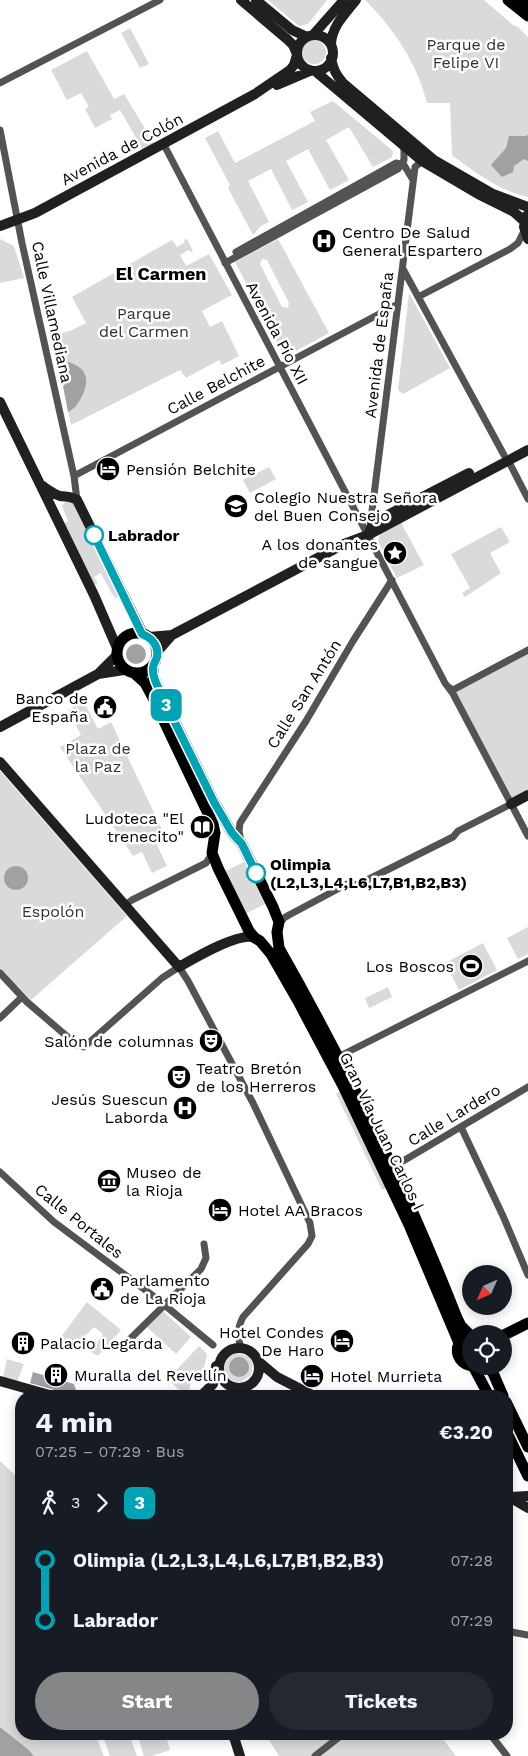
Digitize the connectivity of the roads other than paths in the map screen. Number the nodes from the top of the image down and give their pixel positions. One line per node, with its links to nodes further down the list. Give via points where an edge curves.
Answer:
1 (160, 0): 13 (street)
2 (241, 0): 10 (main road, via 293,45)
3 (256, 0): 8 (main road, via 292,30)
4 (344, 0): 8 (main road)
5 (356, 0): 9 (main road, via 332,32)
6 (508, 0): 7 (main road)
7 (528, 16)
8 (310, 36): 9 (main road, via 324,37); 10 (main road, via 299,45)
9 (330, 44): 11 (main road)
10 (298, 54): 12 (main road, via 300,63); 14 (main road, Avenida de Colón, via 290,70)
11 (331, 58): 12 (main road, via 325,67); 18 (main road, via 332,67 343,83)
12 (312, 71): 14 (main road, Avenida de Colón); 17 (main road, via 331,83)
13 (0, 83)
14 (255, 94): 16 (main road, Avenida de Colón)
15 (0, 130): 22 (street, Calle Villamediana)
16 (163, 144): 22 (main road, Avenida de Colón); 26 (street, Avenida Pío XII)
17 (404, 147): 18 (main road); 19 (street)
18 (423, 158): 20 (street, Avenida de España, via 415,167); 21 (main road, via 493,194); 24 (main road, via 478,194 514,212)
19 (402, 164): 20 (street); 25 (street, via 396,163); 26 (street)
20 (413, 181): 27 (street, Avenida de España)
21 (528, 207)
22 (18, 219): 23 (main road, Avenida de Colón); 35 (street, Calle Villamediana)
23 (0, 226)
24 (526, 226): 28 (street, via 518,242 510,249)
25 (231, 254)
26 (225, 262): 30 (street, Avenida Pío XII)
27 (403, 269): 28 (street); 29 (street, Avenida de España)
28 (418, 297): 34 (street)
29 (398, 304): 30 (street, Calle Belchite); 41 (street, Avenida de España)
30 (279, 367): 35 (street, Calle Belchite); 41 (street, Avenida Pío XII)
31 (0, 402): 36 (main road)
32 (528, 442): 34 (main road)
33 (528, 450): 34 (main road)
34 (506, 458): 38 (street); 41 (main road)
35 (74, 476): 39 (street, Calle Villamediana)
36 (38, 483): 37 (main road); 40 (main road)
37 (62, 496): 39 (main road); 40 (main road)
38 (528, 499)
39 (77, 500): 44 (main road)
40 (53, 512): 46 (main road, via 94,595)
41 (368, 535): 42 (street, Avenida Pío XII); 43 (main road, via 344,544)
42 (392, 580): 51 (street, Avenida Pío XII); 56 (street, Calle San Antón, via 306,721)
43 (172, 635): 44 (main road); 47 (main road)
44 (146, 636): 46 (main road, via 138,633 127,635); 47 (main road, via 153,641)
45 (528, 650): 51 (street)
46 (116, 652): 49 (main road, via 118,661); 50 (main road)
47 (157, 652): 48 (main road)
48 (153, 666): 49 (main road, via 145,672); 56 (main road, Gran Vía Juan Carlos I, via 153,676 160,692 214,802)
49 (130, 672): 50 (main road); 58 (main road, via 145,683 152,696 213,824)
50 (98, 674): 52 (main road)
51 (451, 691): 55 (street, Avenida Pío XII)
52 (0, 727)
53 (0, 762): 62 (main road)
54 (528, 795): 55 (main road)
55 (511, 804): 57 (street, Avenida Pío XII); 63 (street, via 357,885 349,883 290,914)
56 (234, 827): 58 (main road); 63 (main road, Gran Vía Juan Carlos I, via 273,907)
57 (528, 836)
58 (214, 841): 59 (main road)
59 (212, 853): 60 (street, via 208,861); 61 (main road, Gran Vía Juan Carlos I)
60 (199, 866): 61 (street, via 210,864); 62 (street)
61 (218, 868): 64 (main road, Gran Vía Juan Carlos I)
62 (125, 905): 67 (main road)
63 (278, 928): 65 (main road, via 273,938); 71 (main road, Gran Vía Juan Carlos I, via 279,948)
64 (244, 932): 65 (main road, Gran Vía Juan Carlos I); 67 (main road)
65 (257, 939): 84 (main road, Gran Vía Juan Carlos I, via 271,954 298,1001 369,1138)
66 (528, 961): 71 (street)
67 (178, 967): 69 (street, via 84,1047 77,1045); 86 (street, via 222,1042 310,1223 312,1236 308,1244 243,1317 237,1335)
68 (0, 973): 69 (street)
69 (22, 997): 70 (street)
70 (0, 1018)
71 (338, 1057): 74 (main road, Gran Vía Juan Carlos I)
72 (528, 1087): 73 (street, Calle Lardero)
73 (461, 1128): 74 (street, Calle Lardero); 77 (street)
74 (393, 1167): 80 (main road, Gran Vía Juan Carlos I)
75 (0, 1172): 78 (street, Calle Portales, via 54,1222)
76 (204, 1244): 78 (street, via 204,1263)
77 (528, 1275)
78 (164, 1304): 83 (street); 85 (street, Calle Portales)
79 (528, 1323): 81 (main road)
80 (462, 1327)
81 (512, 1331)
82 (462, 1339): 84 (main road)
83 (129, 1340)
84 (459, 1343): 89 (main road, Gran Vía Juan Carlos I, via 457,1351)
85 (213, 1346)
86 (242, 1348): 87 (main road, via 234,1348); 88 (main road, via 253,1353)
87 (220, 1359): 94 (main road, via 219,1371 224,1381 232,1387); 96 (main road, via 213,1384)
88 (258, 1361): 92 (main road); 94 (main road, via 259,1373)
89 (462, 1362)
90 (477, 1375): 99 (main road)
91 (494, 1375): 100 (main road)
92 (277, 1377): 94 (main road); 98 (main road)
93 (0, 1381): 95 (main road)
94 (249, 1385): 97 (main road)
95 (32, 1390)
96 (207, 1390)
97 (244, 1390)
98 (302, 1390)
99 (486, 1390)
100 (501, 1390)
101 (513, 1412): 102 (main road)
102 (524, 1428): 104 (main road)
103 (513, 1445): 105 (main road)
104 (528, 1447)
105 (528, 1476)
106 (513, 1496): 107 (main road)
107 (528, 1496)
108 (513, 1499): 109 (main road)
109 (528, 1508)
110 (513, 1632): 111 (street)
111 (528, 1635)
112 (235, 1740): 115 (main road)
113 (335, 1740): 116 (street)
114 (495, 1740): 117 (street)
115 (240, 1756)
116 (315, 1756)
117 (507, 1756)

